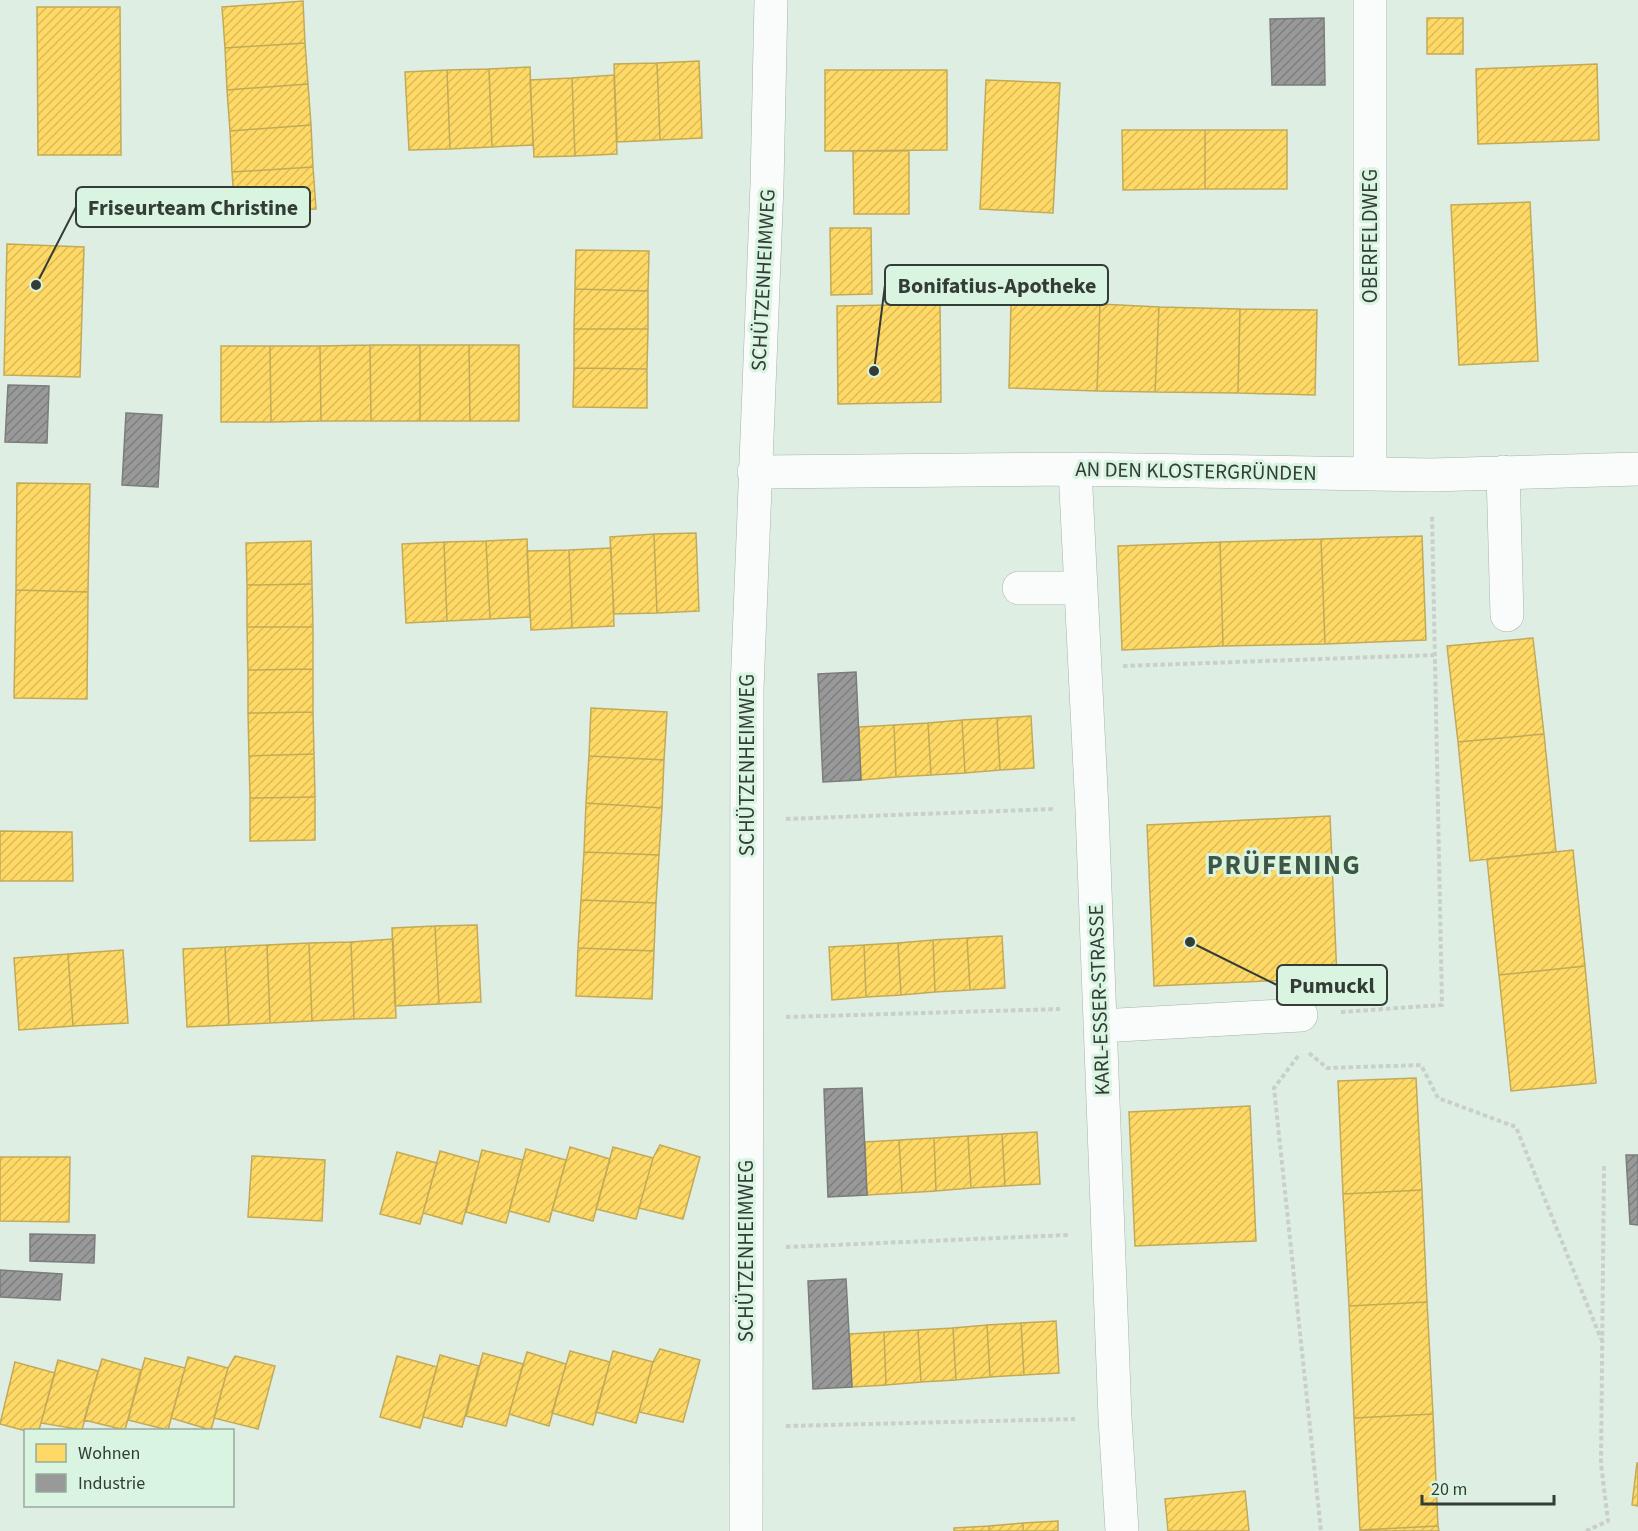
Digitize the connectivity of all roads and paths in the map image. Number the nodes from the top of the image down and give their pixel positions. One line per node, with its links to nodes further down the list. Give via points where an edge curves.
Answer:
1 (771, 0): 5 (street, SCHÜTZENHEIMWEG)
2 (1370, 0): 6 (street, OBERFELDWEG)
3 (1075, 469): 5 (street, AN DEN KLOSTERGRÜNDEN); 6 (street, AN DEN KLOSTERGRÜNDEN); 10 (street, KARL-ESSER-STRASSE)
4 (1638, 469): 7 (street, AN DEN KLOSTERGRÜNDEN)
5 (754, 472): 15 (street, SCHÜTZENHEIMWEG)
6 (1370, 472): 8 (street, AN DEN KLOSTERGRÜNDEN)
7 (1503, 472): 8 (street, AN DEN KLOSTERGRÜNDEN); 11 (street)
8 (1431, 475): 12 (path)
9 (1019, 588): 10 (street)
10 (1080, 588): 19 (street, KARL-ESSER-STRASSE)
11 (1507, 615)
12 (1434, 655): 13 (path); 17 (path, via 1442,1005)
13 (1111, 667)
14 (1052, 809): 15 (path)
15 (746, 821): 18 (street, SCHÜTZENHEIMWEG)
16 (1057, 1009): 18 (path)
17 (1301, 1015): 19 (street)
18 (746, 1019): 22 (street, SCHÜTZENHEIMWEG)
19 (1100, 1026): 27 (street, KARL-ESSER-STRASSE)
20 (1604, 1166): 23 (path)
21 (1068, 1235): 22 (path)
22 (746, 1249): 25 (street, SCHÜTZENHEIMWEG)
23 (1601, 1340): 28 (path, via 1516,1127 1438,1098 1421,1065 1327,1068 1304,1049 1274,1088); 29 (path, via 1601,1464 1608,1521)
24 (1064, 1419): 25 (path)
25 (746, 1427): 26 (street, SCHÜTZENHEIMWEG)
26 (746, 1531)
27 (1122, 1531)
28 (1321, 1531)
29 (1586, 1531)

